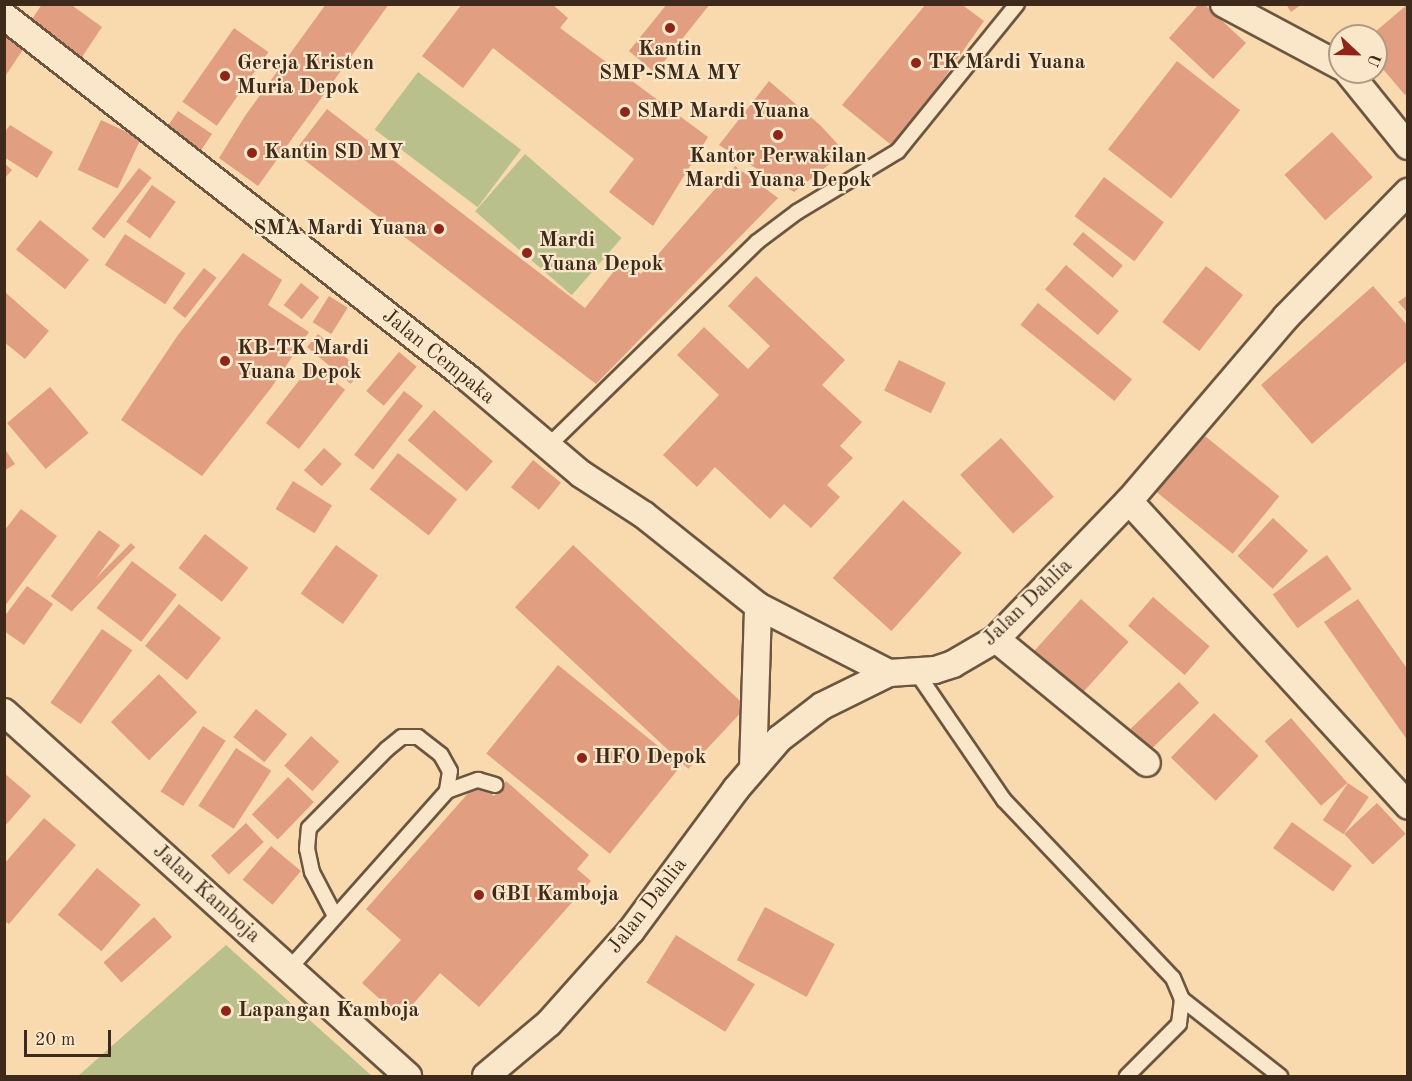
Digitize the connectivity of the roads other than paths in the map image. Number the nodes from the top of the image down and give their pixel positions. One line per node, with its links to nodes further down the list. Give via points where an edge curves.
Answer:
1 (1017, 4): 8 (lane, via 898,151 797,212 757,242)
2 (1224, 4): 4 (street)
3 (4, 16): 8 (street, Jalan Cempaka, via 469,380)
4 (1328, 60)
5 (1358, 84): 6 (street)
6 (1407, 146)
7 (1407, 192): 9 (street, Jalan Dahlia, via 1286,317)
8 (547, 447): 10 (street, Jalan Cempaka, via 644,516)
9 (1129, 501): 11 (street, Jalan Dahlia); 19 (street)
10 (758, 606): 12 (street, Jalan Cempaka); 16 (street)
11 (996, 639): 13 (street, Jalan Dahlia, via 953,664); 15 (street)
12 (889, 673): 13 (street, Jalan Dahlia); 16 (street, Jalan Dahlia, via 822,706 778,739)
13 (917, 673): 22 (lane, via 1005,800 1173,978)
14 (4, 712): 21 (street, Jalan Kamboja)
15 (1147, 763)
16 (753, 768): 24 (street, Jalan Dahlia, via 631,931 549,1023)
17 (495, 785): 18 (lane, via 478,780)
18 (447, 791): 20 (lane); 20 (lane, via 450,771 441,754 418,737 402,737 309,828 307,849 312,872)
19 (1407, 805)
20 (336, 916): 21 (lane)
21 (289, 969): 23 (street, Jalan Kamboja)
22 (1182, 999): 25 (lane, via 1179,1024); 26 (lane)
23 (408, 1077)
24 (486, 1077)
25 (1127, 1077)
26 (1280, 1077)

